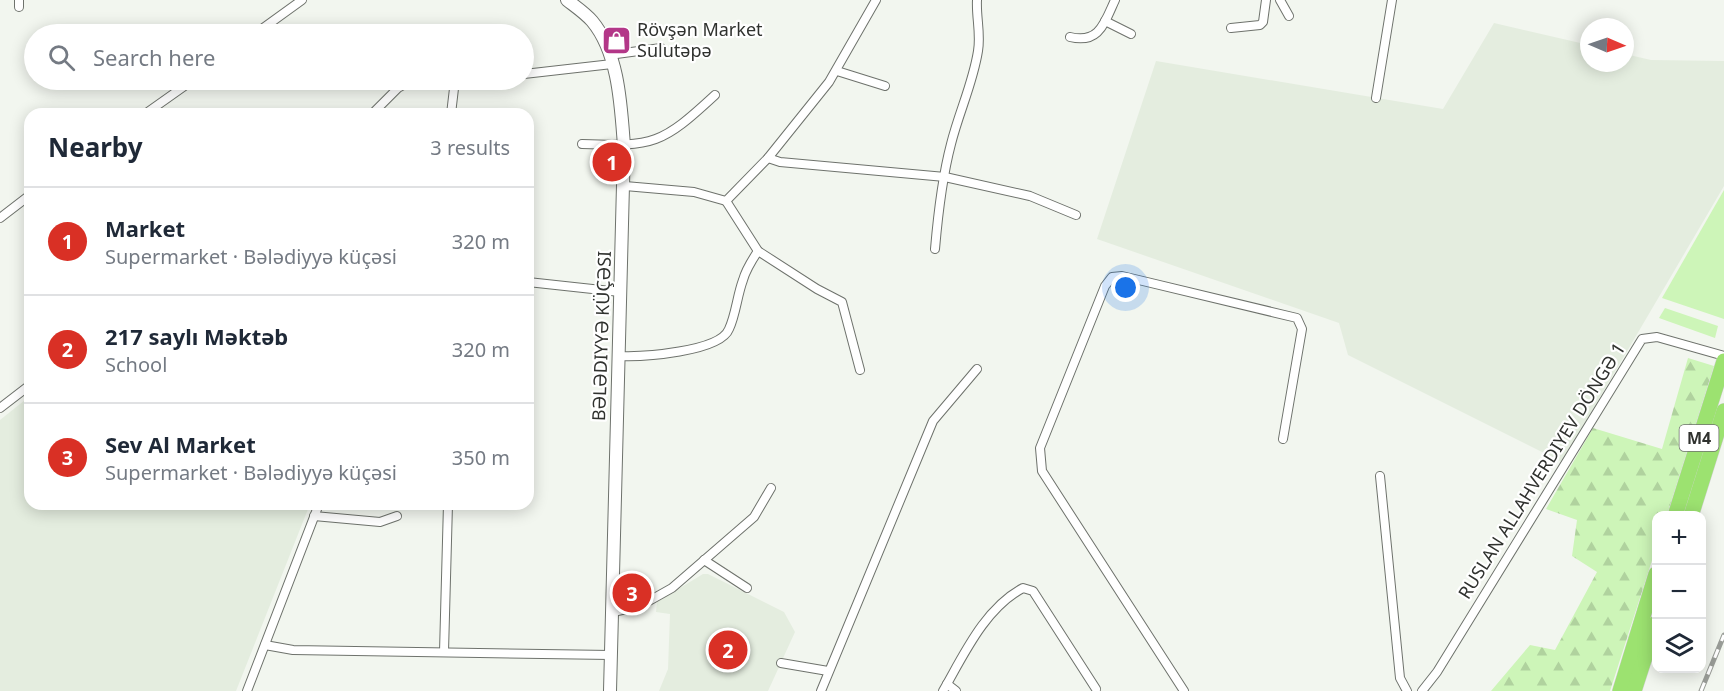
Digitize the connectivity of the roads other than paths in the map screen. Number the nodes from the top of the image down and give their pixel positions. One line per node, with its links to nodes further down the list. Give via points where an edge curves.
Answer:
1 (302, 0): 11 (street)
2 (567, 0): 16 (street, BƏLƏDIYYƏ KÜÇƏSI, via 591,20)
3 (876, 0): 17 (street)
4 (977, 0): 31 (street, via 979,40 975,69)
5 (1115, 0): 10 (street)
6 (1266, 0): 12 (street, via 1260,25)
7 (1280, 0): 9 (street)
8 (1392, 0): 24 (street)
9 (1289, 16)
10 (1105, 21): 13 (street); 14 (street, via 1086,41)
11 (269, 24)
12 (1231, 28)
13 (1131, 34)
14 (1070, 37)
15 (661, 48): 16 (street)
16 (610, 60): 18 (street); 29 (street, BƏLƏDIYYƏ KÜÇƏSI)
17 (837, 71): 19 (street); 30 (street)
18 (534, 72)
19 (885, 86)
20 (179, 90): 25 (street)
21 (400, 90): 26 (street)
22 (454, 90): 27 (street)
23 (715, 95): 29 (street, via 667,136)
24 (1376, 98)
25 (153, 108)
26 (379, 108)
27 (452, 108)
28 (582, 144): 29 (street)
29 (624, 146): 32 (street, BƏLƏDIYYƏ KÜÇƏSI)
30 (768, 158): 31 (street); 34 (street)
31 (945, 177): 35 (street, via 1030,196); 37 (street)
32 (626, 186): 34 (street, via 694,192); 40 (street, BƏLƏDIYYƏ KÜÇƏSI)
33 (24, 200): 36 (street)
34 (726, 201): 38 (street)
35 (1076, 216)
36 (0, 218)
37 (935, 249)
38 (758, 250): 41 (street, via 743,279 724,338 650,355); 45 (street, via 843,302)
39 (534, 283): 40 (street)
40 (620, 292): 41 (street, BƏLƏDIYYƏ KÜÇƏSI)
41 (619, 356): 61 (street, BƏLƏDIYYƏ KÜÇƏSI)
42 (1724, 356): 76 (street, RUSLAN ALLAHVERDIYEV DÖNGƏ 1, via 1658,337 1642,339)
43 (1724, 361): 54 (highway, M4)
44 (977, 369): 67 (street, via 933,421)
45 (860, 370)
46 (24, 389): 47 (street)
47 (0, 408)
48 (1724, 411): 55 (highway, M4)
49 (1283, 439): 74 (street, via 1302,329 1297,318 1122,276 1112,277 1105,286 1039,458 1042,471)
50 (1380, 476): 75 (street, via 1400,678)
51 (771, 488): 58 (street, via 754,517)
52 (316, 510): 56 (street)
53 (448, 510): 64 (street)
54 (1677, 511)
55 (1693, 511)
56 (314, 516): 57 (street, via 380,522); 63 (street)
57 (397, 516)
58 (704, 560): 60 (street); 61 (street, via 655,599)
59 (1652, 587): 77 (highway)
60 (747, 588)
61 (613, 612): 65 (street, BƏLƏDIYYƏ KÜÇƏSI)
62 (1652, 635): 78 (highway)
63 (265, 645): 64 (street, via 293,650); 70 (street)
64 (444, 652): 65 (street)
65 (611, 655): 71 (street, BƏLƏDIYYƏ KÜÇƏSI)
66 (781, 663): 67 (street)
67 (828, 671): 72 (street)
68 (945, 688): 69 (street, via 984,624 1023,588 1033,591); 73 (street)
69 (1096, 689)
70 (247, 691)
71 (610, 691)
72 (821, 691)
73 (956, 691)
74 (1184, 691)
75 (1407, 691)
76 (1422, 691)
77 (1620, 691)
78 (1634, 691)

